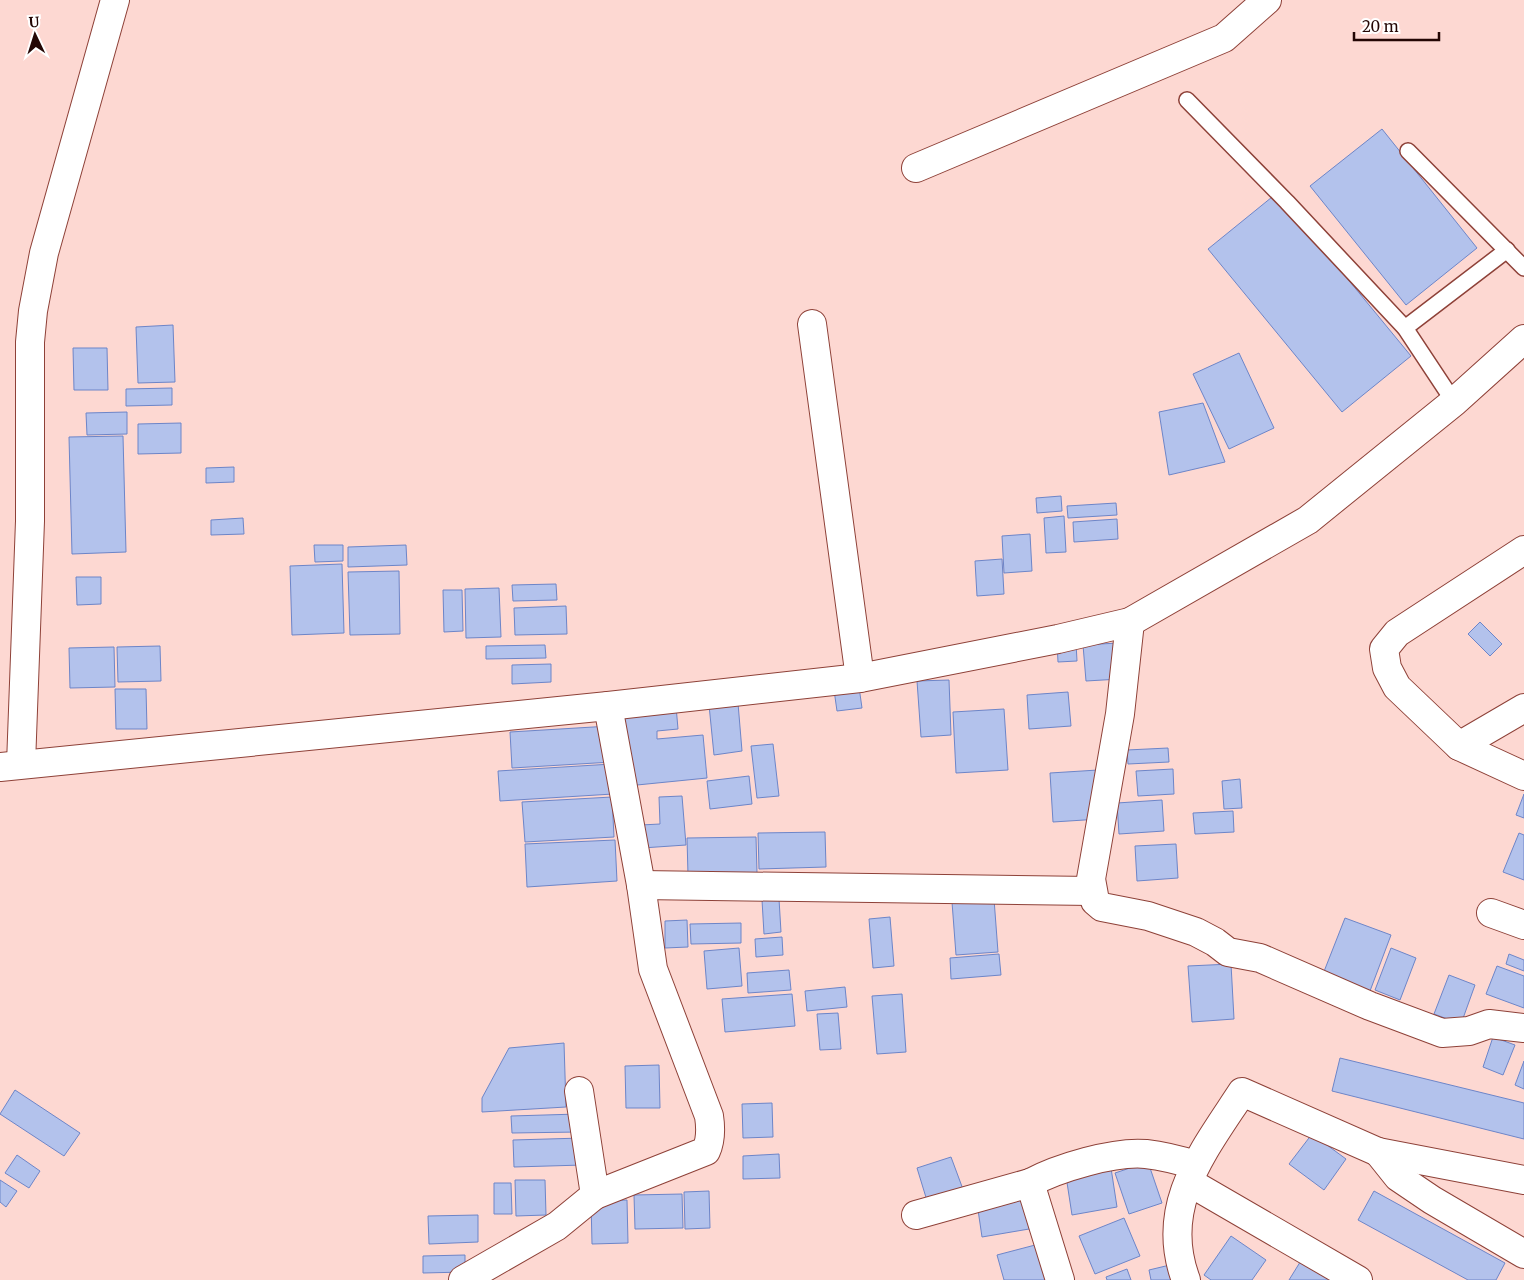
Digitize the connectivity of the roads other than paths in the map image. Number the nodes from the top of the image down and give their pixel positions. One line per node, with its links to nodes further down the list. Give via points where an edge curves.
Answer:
1 (115, 0): 18 (street, via 44,253 32,311 30,521)
2 (1267, 0): 5 (street, via 1224,38)
3 (1187, 100): 9 (lane)
4 (1408, 151): 6 (lane)
5 (916, 168)
6 (1507, 250): 7 (lane); 9 (lane)
7 (1524, 268)
8 (812, 324): 14 (street)
9 (1405, 328): 11 (lane)
10 (1524, 339): 11 (street)
11 (1454, 402): 13 (street, via 1308,520)
12 (1524, 550): 17 (street, via 1397,633 1384,649 1387,668 1397,687)
13 (1130, 622): 14 (street); 21 (street, via 1120,714 1091,878)
14 (860, 678): 15 (street)
15 (608, 706): 18 (street); 20 (street)
16 (1524, 708): 17 (street)
17 (1459, 746): 19 (street)
18 (11, 766)
19 (1524, 776)
20 (641, 884): 21 (street); 30 (street, via 653,969 709,1116 709,1143 706,1151 695,1157)
21 (1092, 891): 24 (street, via 1095,901 1102,907 1148,916 1196,932 1228,952 1260,958 1442,1034 1497,1023)
22 (1491, 913): 23 (street)
23 (1524, 925)
24 (1524, 1028)
25 (579, 1091): 30 (street)
26 (1378, 1152): 27 (street, via 1242,1092); 28 (street); 32 (street, via 1398,1177)
27 (1192, 1174): 29 (street, via 1144,1154 1106,1158 1043,1176); 35 (street, via 1179,1207 1175,1235 1178,1259); 36 (street)
28 (1524, 1180)
29 (1030, 1183): 31 (street); 34 (street)
30 (595, 1195): 33 (street, via 557,1226)
31 (916, 1215)
32 (1524, 1254)
33 (463, 1280)
34 (1060, 1280)
35 (1186, 1280)
36 (1358, 1280)

